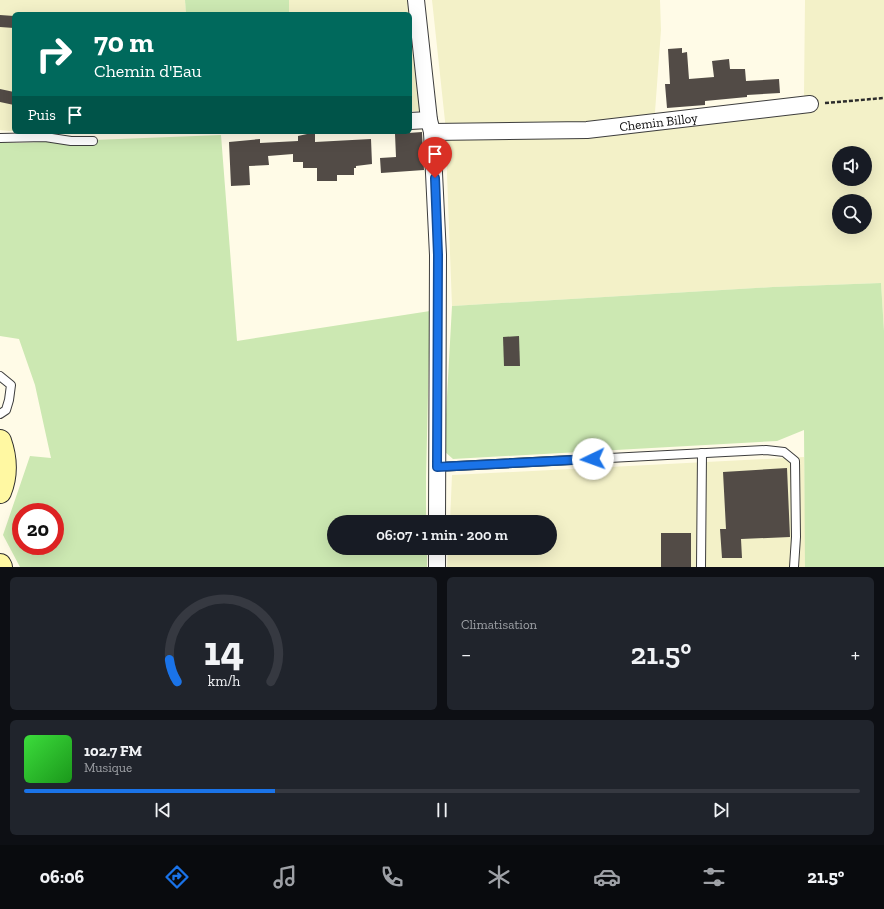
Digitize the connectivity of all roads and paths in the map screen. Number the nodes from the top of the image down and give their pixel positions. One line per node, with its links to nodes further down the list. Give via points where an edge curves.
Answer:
1 (416, 0): 5 (street)
2 (884, 98): 3 (path)
3 (810, 104): 5 (street, Chemin Billoy, via 587,130)
4 (412, 121): 5 (street, Chemin Billoy)
5 (431, 126): 12 (street, via 438,255)
6 (0, 138): 7 (lane, via 45,137)
7 (93, 141)
8 (0, 376): 9 (lane, via 11,385 6,410)
9 (0, 414)
10 (0, 441): 13 (main road, via 5,467)
11 (702, 453): 12 (lane); 17 (lane); 18 (lane, via 766,450 784,452 795,461)
12 (437, 467): 14 (street)
13 (0, 492)
14 (437, 515)
15 (437, 555): 16 (street)
16 (437, 567)
17 (701, 567)
18 (794, 567)

